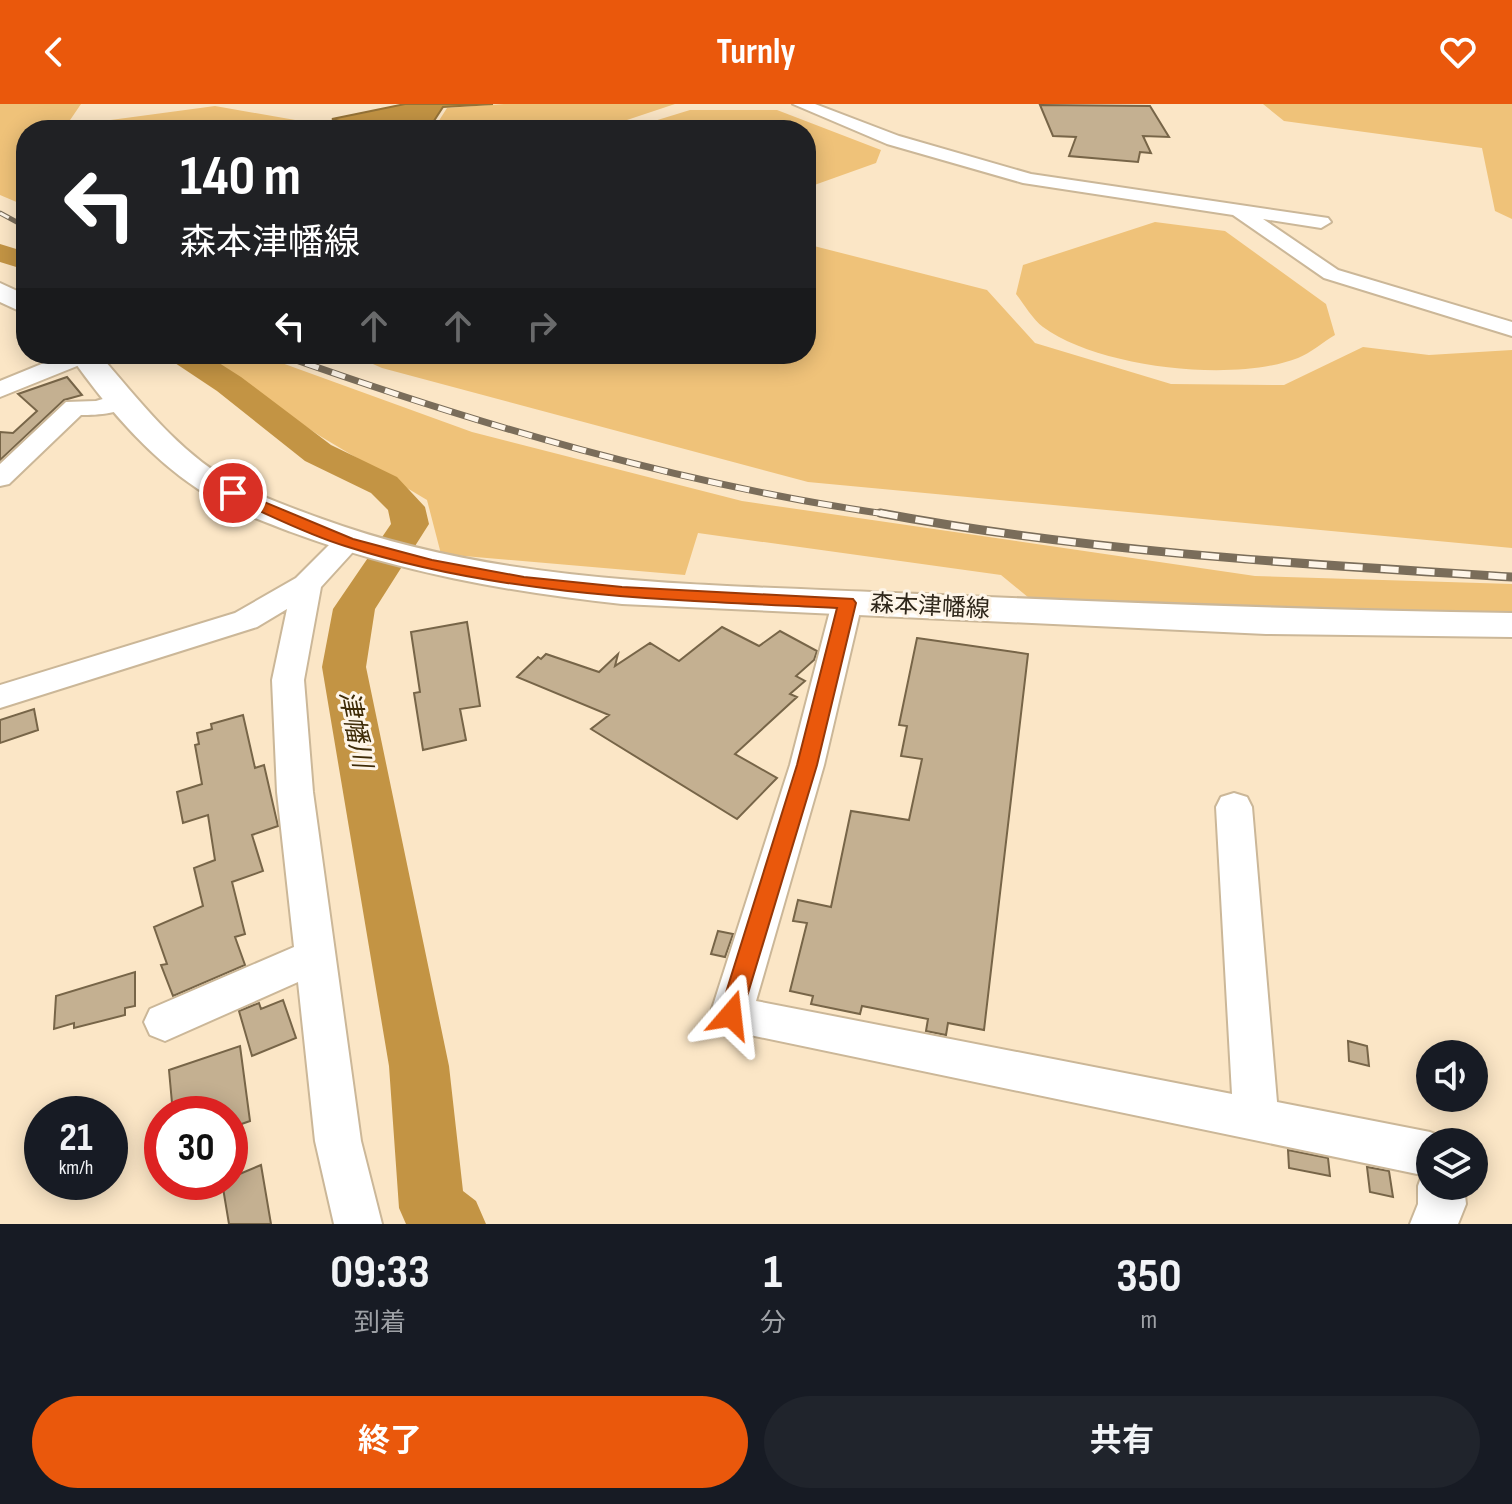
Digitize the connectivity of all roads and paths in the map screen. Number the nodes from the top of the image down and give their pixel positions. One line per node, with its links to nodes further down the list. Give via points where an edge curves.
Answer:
1 (801, 104): 2 (street, via 971,165 1056,184)
2 (1239, 212): 3 (street); 4 (street, via 1331,274)
3 (1321, 222)
4 (1512, 329)
5 (0, 364): 8 (street)
6 (63, 364): 8 (street)
7 (92, 364): 9 (main road, 森本津幡線)
8 (8, 387)
9 (123, 400): 10 (street, via 98,408 75,407); 11 (main road, 森本津幡線, via 163,446 212,484)
10 (0, 478)
11 (348, 542): 12 (street); 13 (main road, 森本津幡線, via 431,565 524,582)
12 (307, 585): 15 (street, via 246,620); 17 (street, via 288,680)
13 (847, 603): 14 (main road, 森本津幡線, via 1266,622); 19 (street, via 807,765 731,1015)
14 (1512, 625)
15 (0, 697)
16 (1234, 807): 19 (street)
17 (315, 956): 18 (street); 22 (street, via 338,1141)
18 (165, 1022)
19 (1256, 1121): 20 (street)
20 (1416, 1151)
21 (1442, 1200): 23 (street)
22 (358, 1224)
23 (1434, 1224)

